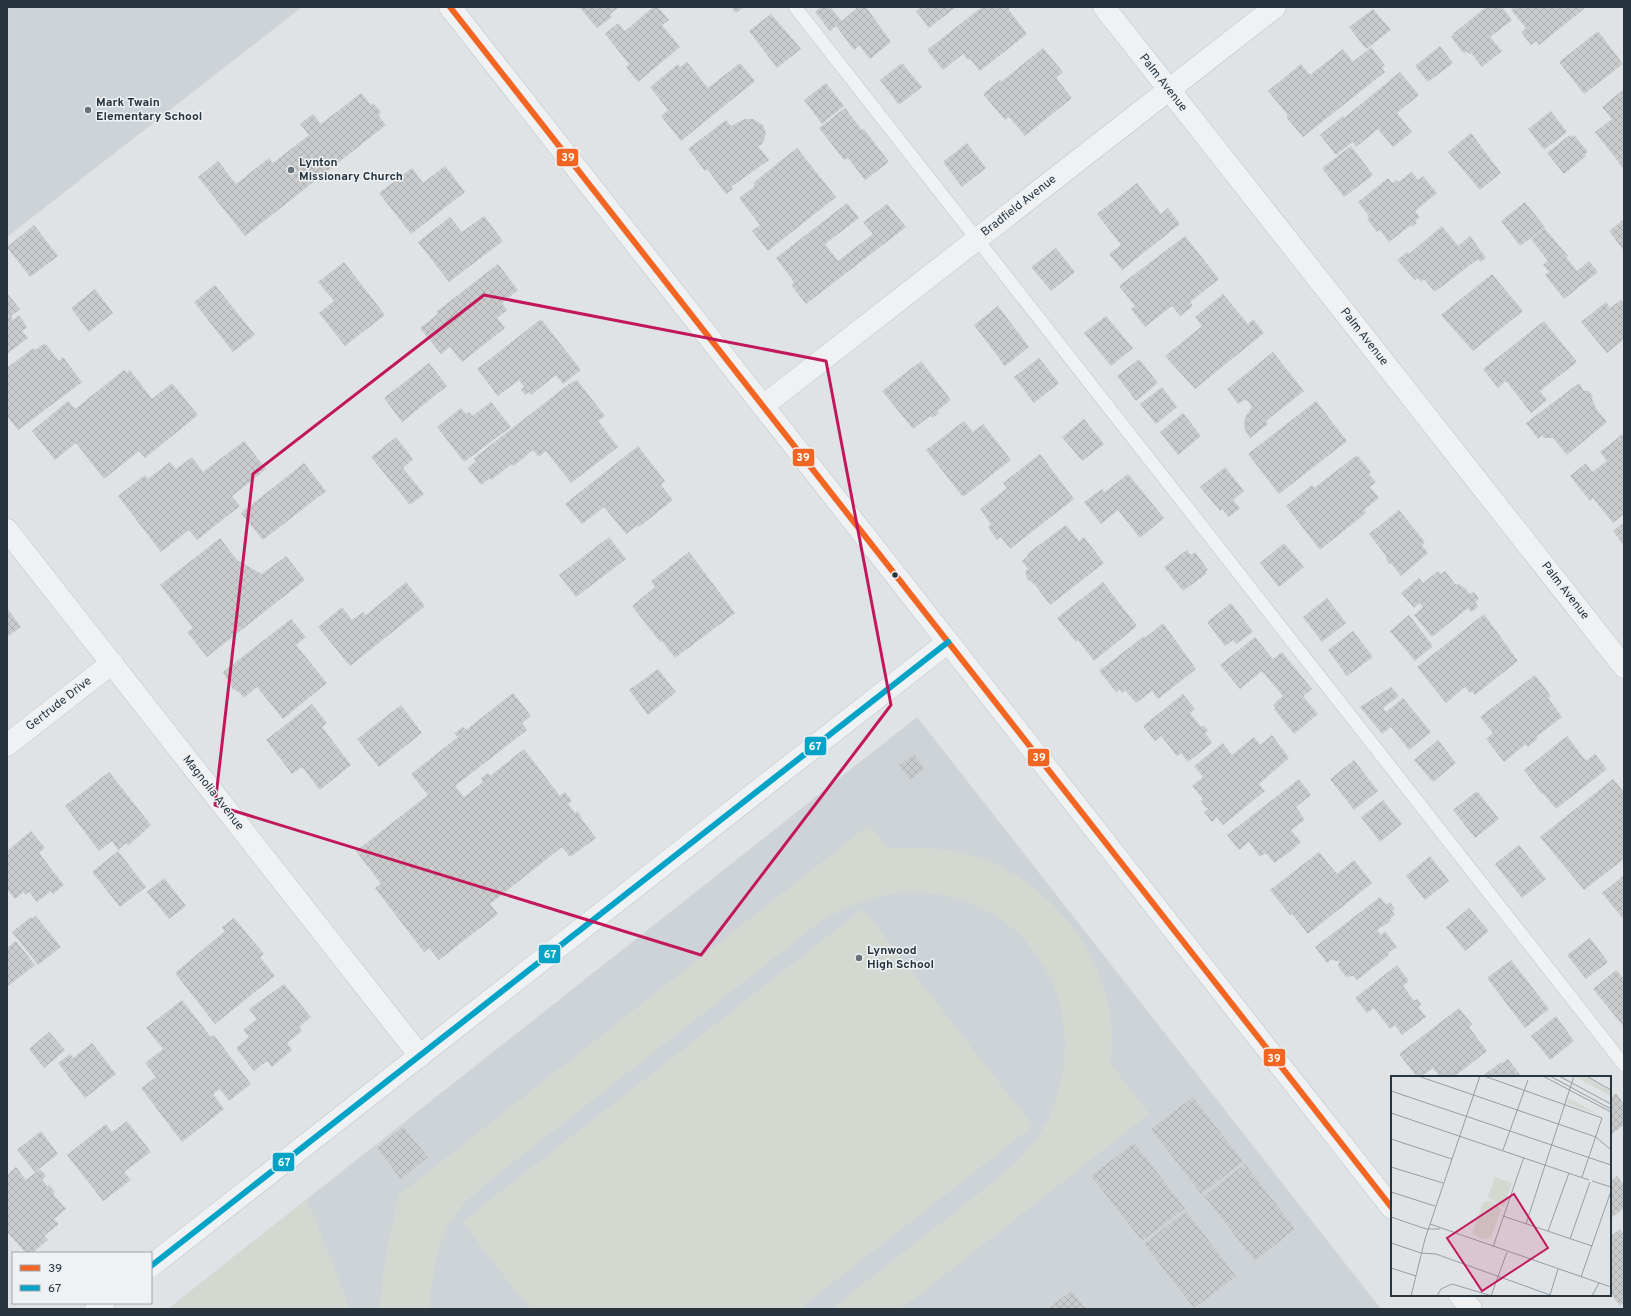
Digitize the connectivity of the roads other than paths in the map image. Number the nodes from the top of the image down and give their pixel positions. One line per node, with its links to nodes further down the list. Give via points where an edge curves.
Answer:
1 (450, 7): 7 (street)
2 (795, 7): 6 (lane)
3 (1104, 7): 5 (street, Palm Avenue)
4 (1275, 7): 5 (street, Bradfield Avenue)
5 (1169, 90): 6 (street, Bradfield Avenue); 11 (street, Palm Avenue)
6 (976, 240): 7 (street, Bradfield Avenue); 14 (lane)
7 (763, 406): 9 (street)
8 (7, 530): 10 (street, Magnolia Avenue)
9 (948, 642): 13 (street); 15 (street)
10 (112, 664): 12 (street, Gertrude Drive); 13 (street, Magnolia Avenue)
11 (1624, 667)
12 (7, 745)
13 (420, 1056): 16 (street)
14 (1624, 1066)
15 (1391, 1207)
16 (152, 1265)
17 (1461, 1296): 18 (street)
18 (1471, 1309)

